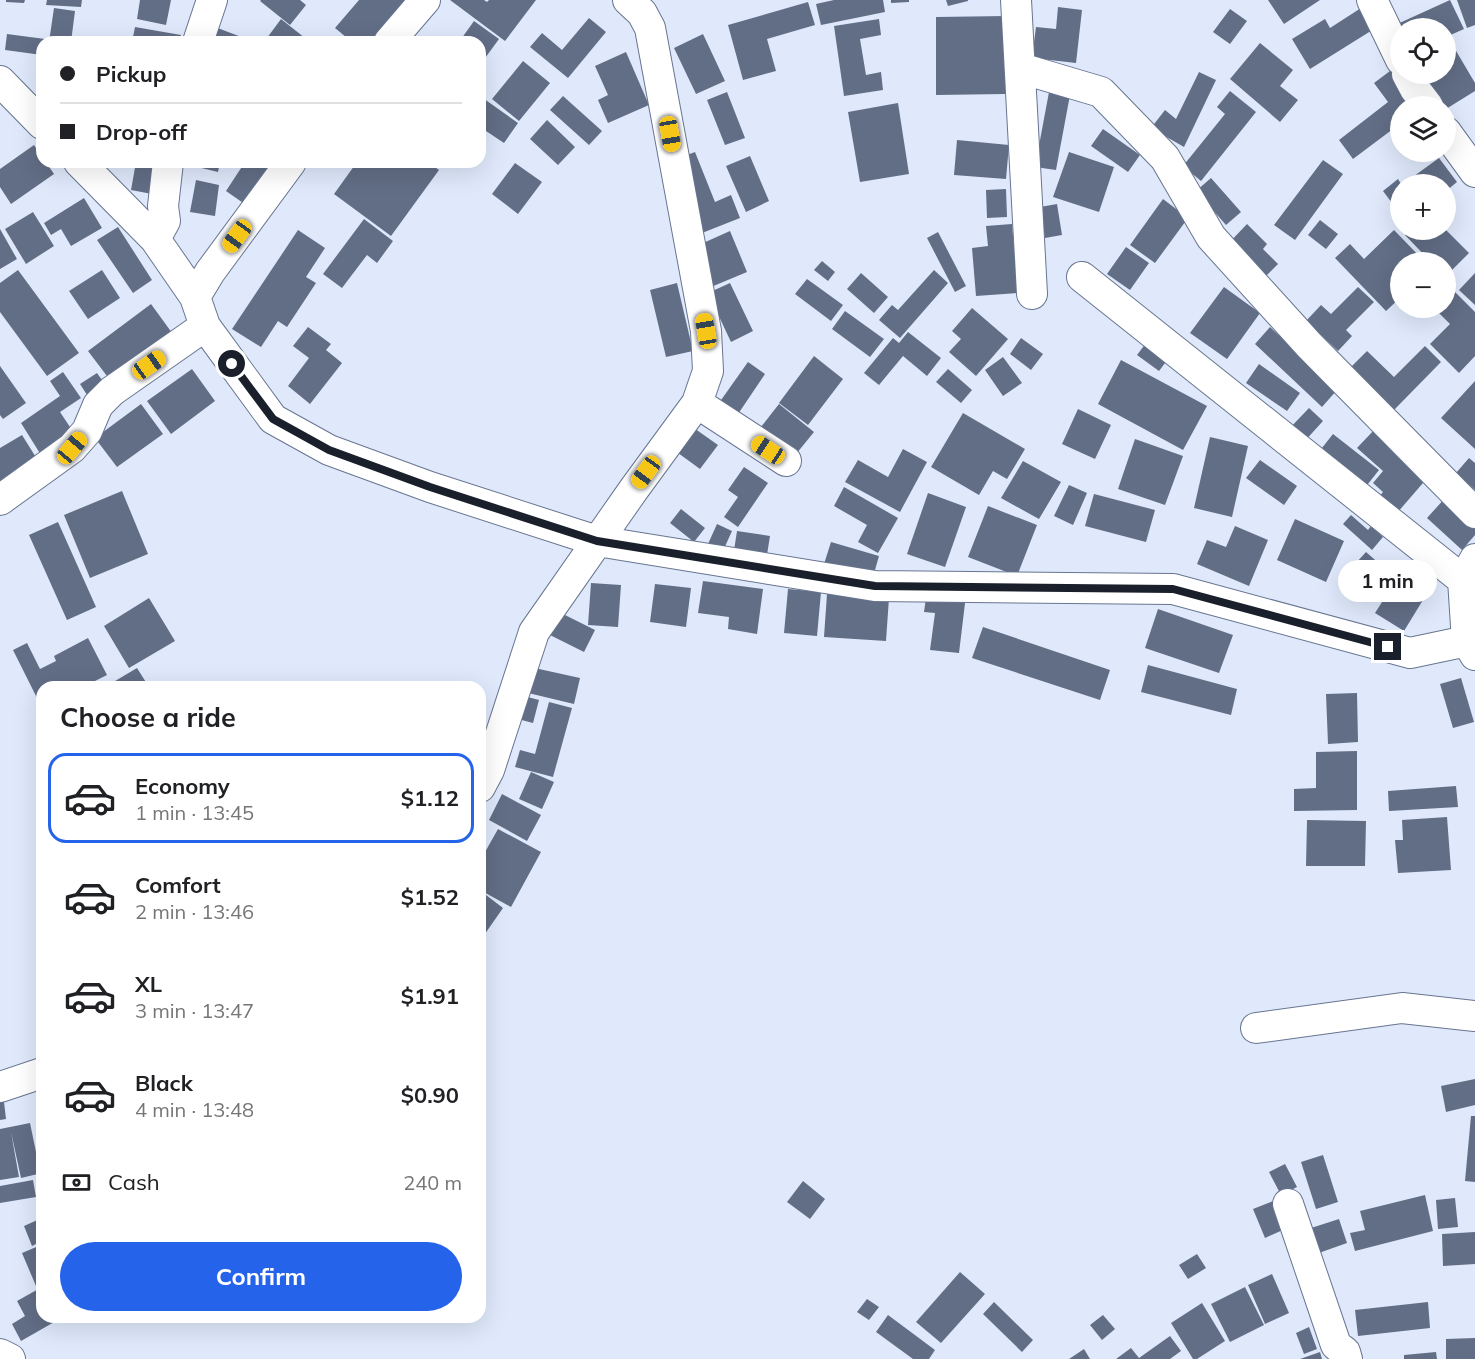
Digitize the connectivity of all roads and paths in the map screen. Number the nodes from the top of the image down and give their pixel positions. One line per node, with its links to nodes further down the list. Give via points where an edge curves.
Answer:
1 (212, 0): 6 (street)
2 (425, 0): 7 (street)
3 (628, 0): 22 (street, via 650,28 706,331 708,371)
4 (1016, 0): 9 (street)
5 (1372, 0): 8 (street)
6 (200, 36)
7 (394, 36)
8 (1390, 37)
9 (1020, 68): 19 (street); 25 (street, via 1101,92 1165,158 1211,237 1308,345)
10 (1, 84): 11 (street)
11 (36, 118)
12 (1456, 146): 16 (street)
13 (85, 168): 17 (street)
14 (167, 168): 17 (street, via 165,221)
15 (287, 168): 20 (street)
16 (1475, 172)
17 (155, 239): 20 (street)
18 (1082, 277): 27 (street)
19 (1032, 294)
20 (195, 297): 21 (street)
21 (205, 326): 24 (street, via 112,391 98,405 87,430 72,448); 26 (street, via 273,419 329,450)
22 (697, 403): 23 (street); 26 (street)
23 (786, 462)
24 (0, 500)
25 (1475, 513)
26 (597, 541): 28 (street, via 875,586 1173,589 1410,653); 29 (street, via 534,632)
27 (1469, 569): 28 (street)
28 (1471, 648)
29 (486, 776)
30 (1475, 1016): 31 (street, via 1402,1008)
31 (1256, 1028)
32 (36, 1074): 33 (street)
33 (0, 1086)
34 (1288, 1204): 37 (street, via 1336,1345)
35 (0, 1354): 36 (street)
36 (10, 1359)
37 (1347, 1359)

